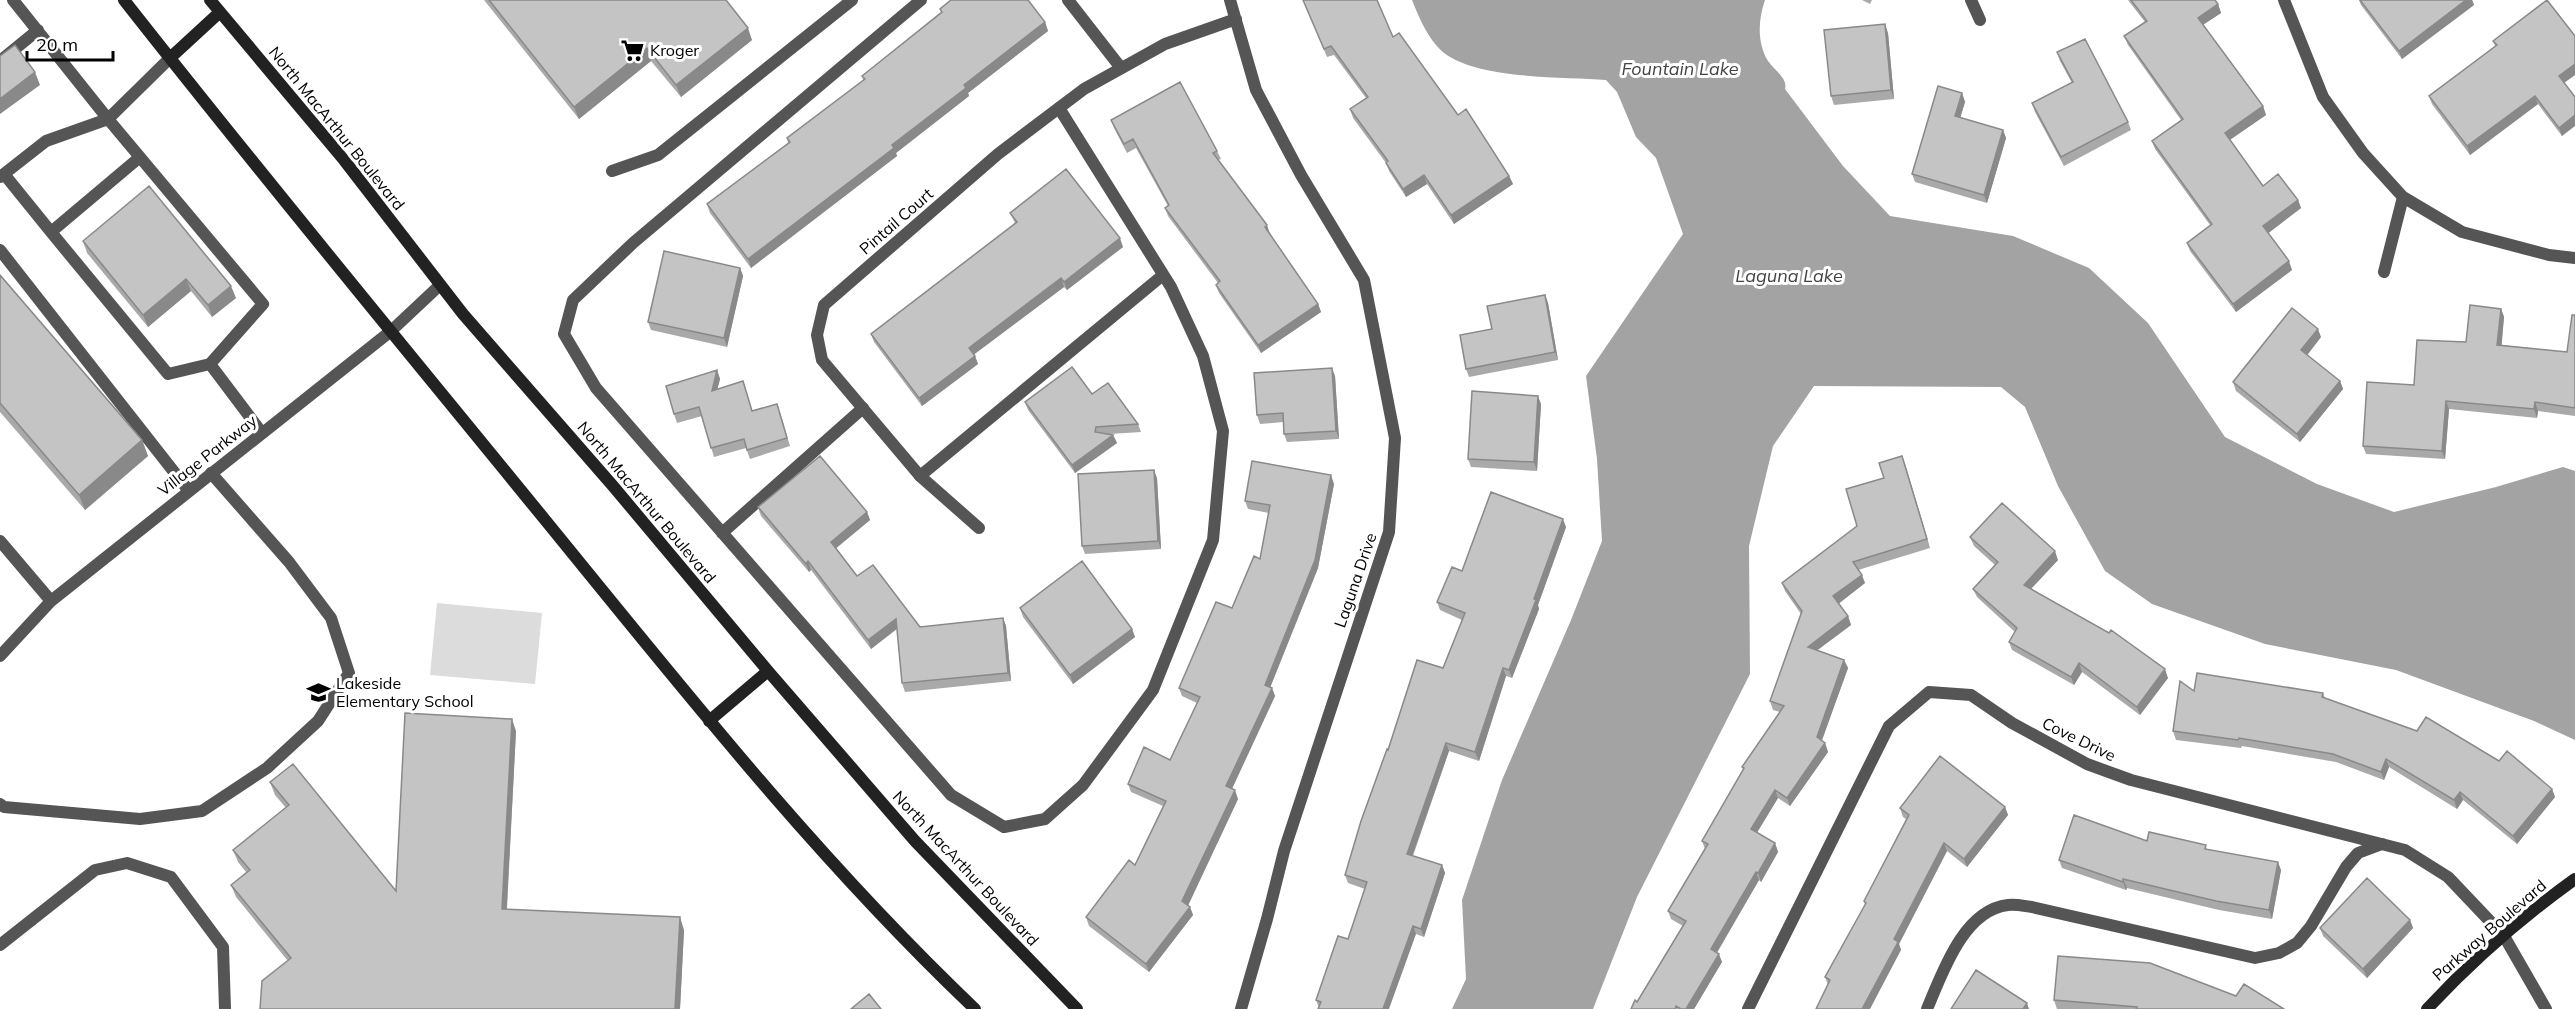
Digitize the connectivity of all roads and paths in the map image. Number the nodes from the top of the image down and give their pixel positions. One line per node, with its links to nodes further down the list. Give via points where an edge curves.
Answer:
1 (13, 0): 13 (street)
2 (124, 0): 14 (main road)
3 (210, 0): 10 (main road, North MacArthur Boulevard)
4 (852, 0): 20 (street, via 658,155)
5 (921, 0): 37 (street, via 633,243 573,300 564,334 596,388)
6 (1068, 0): 16 (street)
7 (1230, 0): 11 (street, Laguna Drive)
8 (1971, 0): 12 (street)
9 (2284, 0): 22 (street, via 2324,97 2363,153)
10 (220, 12): 14 (main road); 28 (main road, North MacArthur Boulevard, via 344,160)
11 (1236, 19): 16 (street, Pintail Court, via 1165,44); 51 (street, Laguna Drive, via 1256,90 1301,176 1364,280 1395,438 1389,532 1284,851)
12 (1980, 20)
13 (38, 30): 15 (street); 18 (street)
14 (170, 58): 18 (street); 29 (main road)
15 (0, 61)
16 (1121, 68): 17 (street, Pintail Court)
17 (1059, 108): 27 (street); 31 (street, Pintail Court, via 998,154 824,304 817,335 822,360)
18 (108, 119): 19 (street); 21 (street, via 46,141)
19 (140, 158): 23 (street); 30 (street, via 263,304)
20 (612, 171)
21 (2, 176): 23 (street)
22 (2403, 197): 25 (street, via 2463,232); 26 (street)
23 (51, 232): 30 (street, via 168,374)
24 (0, 250): 35 (street)
25 (2575, 258)
26 (2384, 272)
27 (1163, 275): 34 (street); 37 (street, via 1203,356 1223,431 1213,540 1153,690 1083,785 1045,819 1004,827 951,795)
28 (440, 285): 29 (street, Village Parkway); 41 (main road, North MacArthur Boulevard)
29 (391, 331): 32 (street, Village Parkway); 42 (main road)
30 (210, 364): 32 (street)
31 (863, 408): 34 (street, Pintail Court); 37 (street)
32 (262, 433): 33 (street, Village Parkway)
33 (211, 474): 35 (street, Village Parkway); 43 (street, via 289,562 331,618 349,673 318,721 267,768 202,811 140,819 45,812)
34 (920, 476): 36 (street, Pintail Court)
35 (189, 491): 39 (street, Village Parkway)
36 (979, 528)
37 (722, 533)
38 (0, 541): 39 (street)
39 (51, 601): 40 (street, Village Parkway)
40 (0, 656)
41 (768, 671): 42 (main road); 50 (main road, North MacArthur Boulevard, via 915,842)
42 (709, 721): 49 (main road, via 887,923)
43 (0, 804)
44 (2382, 844): 46 (street, Cove Drive, via 2405,850 2448,877); 52 (street, Cove Drive, via 2131,780 2087,764 2012,723 1971,695 1929,692 1889,726); 53 (street, via 2358,853 2297,943 2279,953 2255,958 2032,907 2007,905 1987,913 1965,930)
45 (2575, 879): 46 (main road, Parkway Boulevard)
46 (2504, 936): 54 (main road, Parkway Boulevard); 55 (street, Cove Drive)
47 (0, 945): 48 (street, via 95,870 127,863 171,877 223,948)
48 (225, 1009)
49 (975, 1009)
50 (1077, 1009)
51 (1241, 1009)
52 (1748, 1009)
53 (1927, 1009)
54 (2427, 1009)
55 (2546, 1009)

